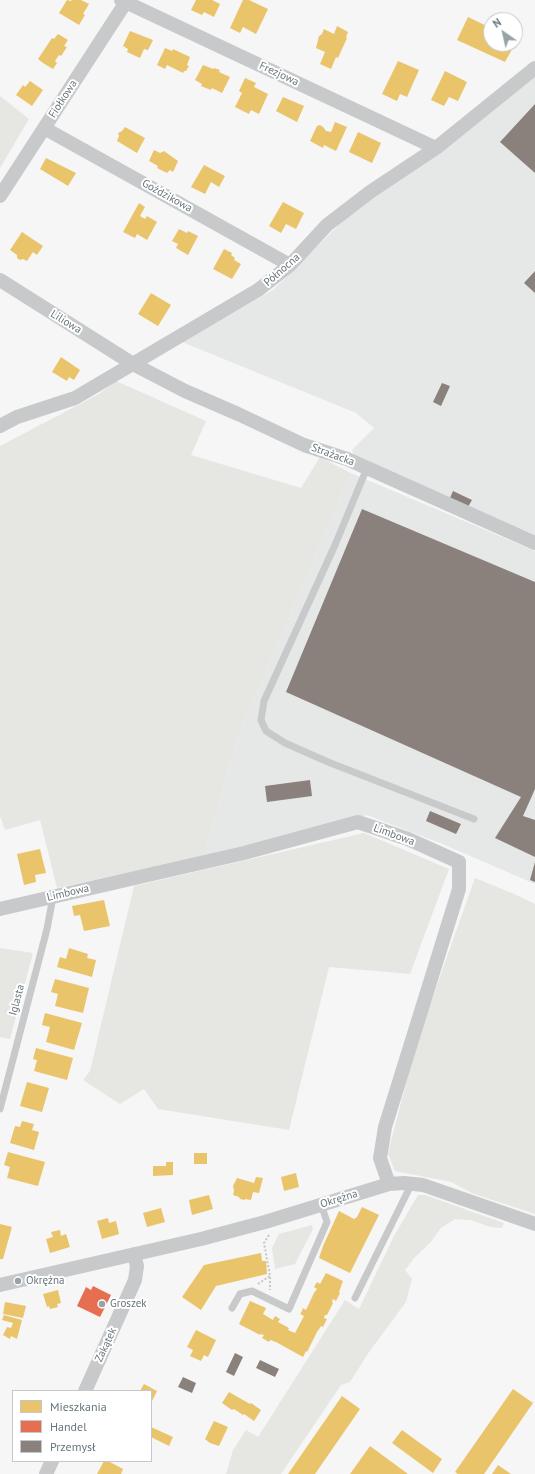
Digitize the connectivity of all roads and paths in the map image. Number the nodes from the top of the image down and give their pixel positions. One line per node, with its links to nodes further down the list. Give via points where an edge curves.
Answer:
1 (123, 1): 3 (street, Fiołkowa); 4 (street, Frezjowa)
2 (535, 68): 4 (street, Północna)
3 (44, 128): 5 (street, Fiołkowa); 6 (street, Goździkowa)
4 (436, 148): 6 (street, Północna, via 370,192 327,225)
5 (0, 196)
6 (290, 264): 8 (street, Północna, via 258,290)
7 (0, 280): 8 (street, Liliowa)
8 (132, 364): 9 (street, Północna, via 75,398 17,417); 10 (street, Strażacka, via 298,442)
9 (0, 426)
10 (367, 468): 11 (street, Strażacka); 12 (lane, via 264,701 261,720 266,731 285,743)
11 (535, 542)
12 (474, 819)
13 (53, 896): 14 (street, Limbowa); 15 (lane, Iglasta, via 47,929); 16 (street, Limbowa, via 244,853 358,822 408,839 459,862 459,889 385,1126 380,1158)
14 (0, 909)
15 (0, 1109)
16 (389, 1184): 17 (street, Okrężna); 18 (street, Okrężna)
17 (412, 1184): 19 (street, Okrężna, via 442,1190); 26 (lane)
18 (321, 1204): 21 (street, Okrężna, via 265,1222); 25 (lane, via 327,1222 289,1309)
19 (535, 1224)
20 (269, 1232): 22 (path, via 264,1244)
21 (134, 1254): 23 (street, Okrężna); 28 (street, Zakątek, via 137,1266 135,1280)
22 (270, 1276): 24 (path, via 256,1287); 25 (path)
23 (0, 1285)
24 (254, 1292): 25 (lane); 27 (lane, via 240,1294)
25 (267, 1298)
26 (355, 1298)
27 (232, 1308)
28 (85, 1390)
29 (52, 1462): 30 (street)
30 (46, 1474)

